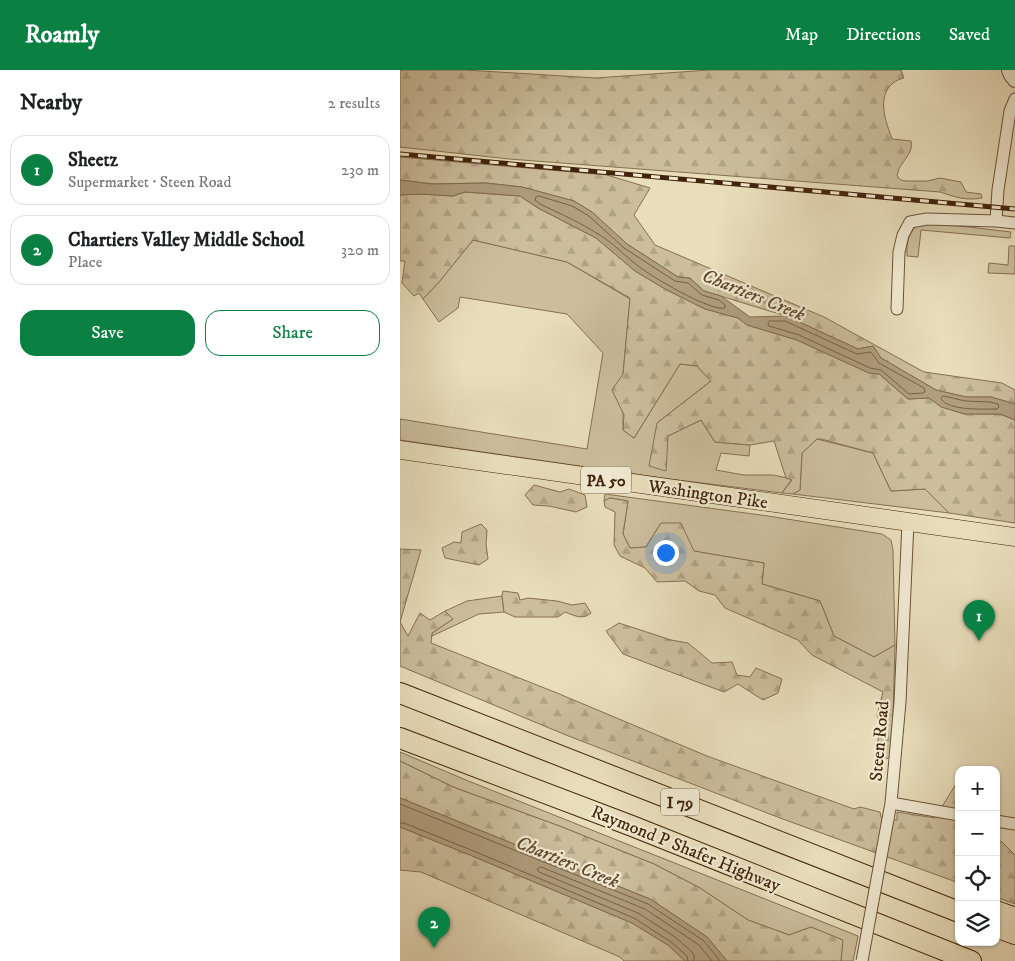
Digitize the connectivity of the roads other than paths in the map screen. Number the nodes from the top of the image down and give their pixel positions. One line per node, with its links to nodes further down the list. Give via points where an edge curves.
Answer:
1 (1009, 70): 2 (street)
2 (1015, 80)
3 (1015, 99): 4 (street, via 1010,111)
4 (996, 221): 5 (street); 6 (street, via 927,219 910,222 899,252)
5 (1015, 223)
6 (897, 309)
7 (400, 450): 8 (main road, Washington Pike / PA 50)
8 (908, 522): 9 (main road, Washington Pike / PA 50); 13 (street, Steen Road, via 900,702)
9 (1015, 537)
10 (400, 693): 12 (highway, I 79)
11 (400, 738): 24 (highway, Raymond P Shafer Highway / I 79)
12 (634, 784): 17 (highway, via 779,830); 18 (highway, I 79)
13 (891, 803): 14 (street); 23 (street, Steen Road, bridge)
14 (955, 814)
15 (1000, 822): 16 (street)
16 (1015, 824)
17 (955, 897)
18 (955, 910)
19 (1000, 913): 20 (highway)
20 (1015, 918)
21 (1000, 928): 22 (highway)
22 (1015, 934)
23 (862, 961)
24 (971, 961)

